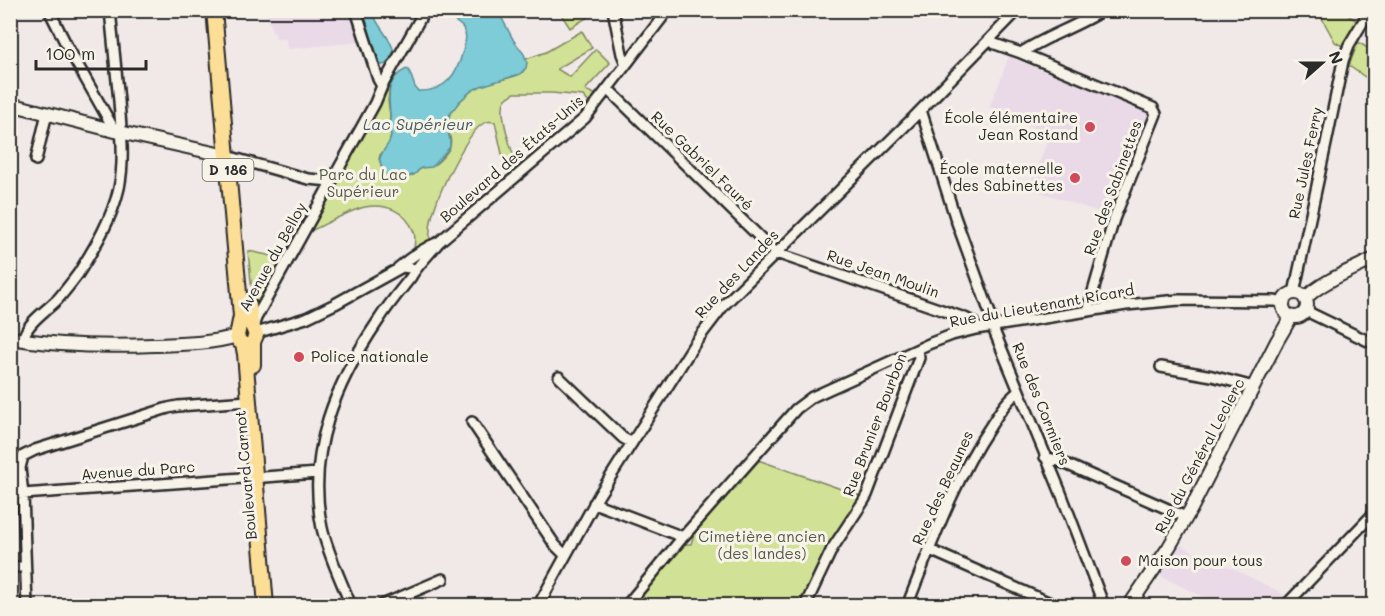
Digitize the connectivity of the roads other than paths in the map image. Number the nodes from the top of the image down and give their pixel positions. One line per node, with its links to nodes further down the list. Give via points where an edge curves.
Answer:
1 (49, 10): 20 (street)
2 (110, 10): 20 (street)
3 (214, 10): 21 (main road, Boulevard Carnot / D 186)
4 (221, 10): 21 (main road, Boulevard Carnot / D 186)
5 (356, 10): 15 (street)
6 (425, 10): 15 (street, Avenue du Belloy)
7 (613, 10): 14 (street)
8 (668, 10): 14 (street, Boulevard des États-Unis)
9 (1018, 10): 12 (street, Rue des Landes)
10 (1103, 10): 13 (street)
11 (1371, 14): 30 (street, Rue Jules Ferry, via 1349,45 1343,61)
12 (990, 40): 13 (street, Rue des Sabinettes); 18 (street, Rue des Landes)
13 (1021, 53): 33 (street, Rue des Sabinettes, via 1153,108 1156,114 1115,218)
14 (626, 64): 16 (street, Boulevard des États-Unis)
15 (382, 86): 23 (street, Avenue du Belloy)
16 (608, 89): 24 (street, Boulevard des États-Unis, via 585,118); 25 (street, Rue Gabriel Fauré)
17 (10, 104): 19 (street)
18 (921, 110): 25 (street, Rue des Landes); 35 (street, Rue des Cormiers)
19 (47, 113): 20 (street); 22 (street)
20 (119, 131): 21 (street); 38 (street, via 119,186 106,226 76,277)
21 (231, 157): 23 (street, via 308,179); 37 (main road, Boulevard Carnot / D 186, via 250,315)
22 (36, 160)
23 (332, 181): 37 (street, Avenue du Belloy)
24 (439, 242): 26 (street, Boulevard des États-Unis); 28 (street, Boulevard des États-Unis)
25 (776, 253): 36 (street, Rue Jean Moulin, via 965,318); 47 (street, Rue des Landes, via 709,323)
26 (412, 256): 28 (street); 29 (street, Boulevard des États-Unis)
27 (1374, 260): 32 (street, via 1311,292)
28 (412, 270): 29 (street, Boulevard des États-Unis, via 402,267); 49 (street, via 411,277 349,366 326,424)
29 (393, 271): 37 (street, Boulevard des États-Unis, via 306,318)
30 (1294, 293): 31 (street); 32 (street, via 1301,294)
31 (1282, 303): 33 (street, Rue du Lieutenant Ricard, via 1179,300); 34 (street)
32 (1306, 305): 34 (street, via 1301,316); 39 (street)
33 (1089, 311): 35 (street, Rue du Lieutenant Ricard)
34 (1291, 317): 43 (street, Rue du Général Leclerc)
35 (994, 326): 36 (street, Rue du Lieutenant Ricard); 44 (street, Rue des Cormiers)
36 (976, 329): 40 (street, Rue du Lieutenant Ricard)
37 (248, 334): 38 (street, Boulevard des États-Unis, via 218,341 126,346); 45 (main road, Boulevard Carnot / D 186); 50 (main road, Boulevard Carnot / D 186, via 253,354)
38 (17, 339)
39 (1374, 344)
40 (918, 349): 56 (street, Rue du Lieutenant Ricard, via 800,405); 70 (street, Rue Brunier Bourbon, via 920,358 867,495 832,549)
41 (1161, 367): 43 (street)
42 (559, 376): 47 (street)
43 (1254, 387): 55 (street, Rue du Général Leclerc)
44 (1018, 391): 48 (street, Rue des Cormiers); 57 (street, Rue des Beaunes, via 977,446)
45 (249, 400): 50 (main road, D 186); 52 (street, via 168,408 35,450 23,456)
46 (472, 422): 58 (street)
47 (632, 443): 53 (street, Rue des Landes)
48 (1045, 457): 55 (street); 73 (street, Rue des Cormiers)
49 (318, 473): 50 (street, Avenue du Parc); 66 (street, via 322,528)
50 (260, 477): 52 (street, Avenue du Parc); 64 (main road, D 186); 65 (main road, Boulevard Carnot / D 186)
51 (10, 493): 52 (street, Avenue du Parc)
52 (23, 494): 60 (street)
53 (594, 503): 56 (street); 58 (street, Rue des Landes)
54 (1374, 513): 62 (street)
55 (1186, 517): 74 (street, Rue du Général Leclerc)
56 (683, 537): 69 (street, Rue du Lieutenant Ricard)
57 (930, 550): 71 (street, Rue des Beaunes); 72 (street)
58 (564, 555): 68 (street, Rue des Landes)
59 (10, 567): 60 (street)
60 (25, 567): 63 (street)
61 (443, 579): 67 (street)
62 (1289, 602): 75 (street)
63 (27, 606)
64 (266, 606)
65 (273, 606)
66 (351, 606)
67 (380, 606)
68 (538, 606)
69 (626, 606)
70 (805, 606)
71 (907, 606)
72 (1057, 606)
73 (1104, 606)
74 (1129, 606)
75 (1301, 606)

